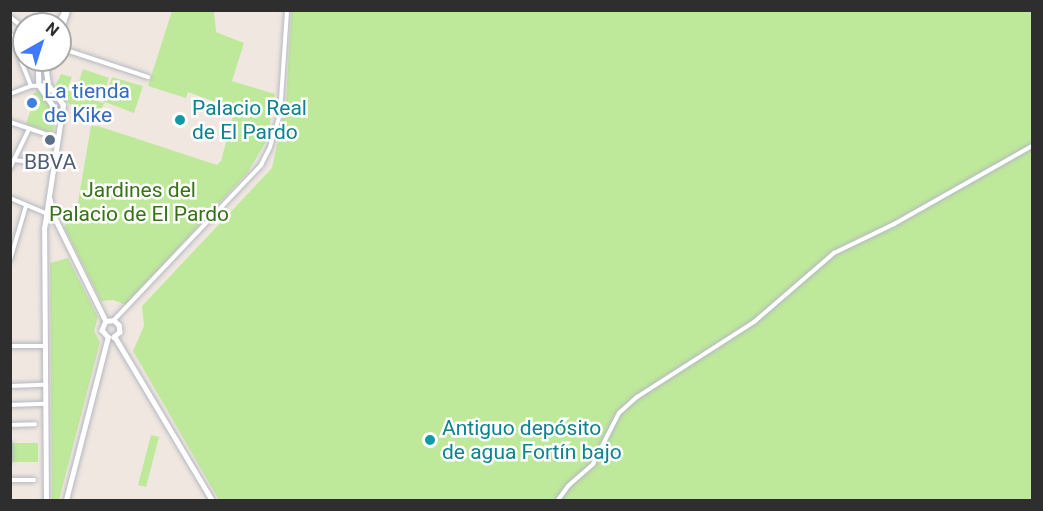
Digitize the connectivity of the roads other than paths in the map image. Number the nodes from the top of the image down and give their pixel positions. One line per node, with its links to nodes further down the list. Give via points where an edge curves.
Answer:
1 (287, 10): 27 (street, via 280,114 261,165)
2 (10, 33): 9 (street)
3 (72, 52): 6 (street)
4 (38, 72): 7 (street)
5 (46, 72): 8 (street)
6 (148, 77)
7 (39, 85): 8 (street); 9 (street); 11 (street)
8 (48, 85): 11 (street, via 63,105)
9 (31, 86): 10 (street)
10 (10, 94)
11 (60, 112): 14 (street)
12 (10, 122): 13 (street)
13 (29, 129): 14 (street); 16 (street)
14 (57, 138): 17 (street)
15 (1032, 146): 48 (street, via 894,224 834,253 754,322 679,368 624,409 593,464 568,486)
16 (14, 160): 17 (street); 18 (street)
17 (53, 165): 19 (street)
18 (11, 167)
19 (49, 194): 21 (street); 23 (street)
20 (10, 198): 22 (street)
21 (50, 206): 23 (street); 24 (street)
22 (25, 209): 23 (street); 26 (street)
23 (42, 212): 24 (street); 25 (street)
24 (56, 219): 25 (street, via 49,220); 29 (street)
25 (44, 229): 34 (street)
26 (10, 260)
27 (126, 310): 28 (street); 30 (street)
28 (114, 320): 29 (street); 30 (street)
29 (106, 321): 32 (street, via 102,330)
30 (119, 325): 31 (street, via 120,332)
31 (115, 337): 32 (street); 47 (street)
32 (108, 338): 46 (street)
33 (10, 346): 34 (street)
34 (44, 346): 35 (street)
35 (44, 385): 36 (street); 37 (street)
36 (10, 386)
37 (45, 404): 38 (street); 45 (street)
38 (10, 405)
39 (35, 424): 40 (street)
40 (10, 425)
41 (10, 444): 42 (street)
42 (10, 460)
43 (10, 480): 44 (street)
44 (34, 480)
45 (46, 501)
46 (66, 501)
47 (212, 501)
48 (558, 501)

